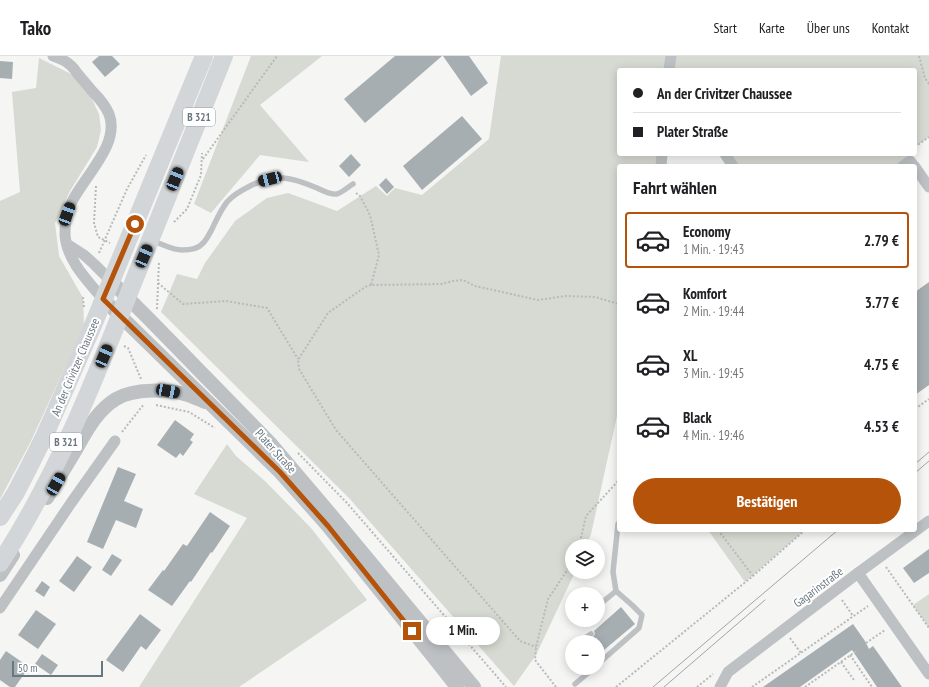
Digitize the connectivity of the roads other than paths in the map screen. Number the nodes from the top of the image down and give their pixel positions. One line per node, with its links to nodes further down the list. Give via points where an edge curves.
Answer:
1 (53, 56): 5 (street)
2 (204, 56): 12 (main road, An der Crivitzer Chaussee / B 321)
3 (224, 56): 10 (main road, An der Crivitzer Chaussee / B 321)
4 (671, 56): 6 (street)
5 (72, 60): 11 (street, via 109,114 111,125 104,151 68,210 65,236)
6 (670, 68)
7 (917, 171): 9 (street)
8 (351, 185): 10 (lane, via 335,194 293,179 261,181 228,201 206,240 198,247 175,249)
9 (929, 187)
10 (151, 240): 13 (main road, An der Crivitzer Chaussee / B 321)
11 (67, 244): 12 (street); 14 (street, via 79,270)
12 (111, 281): 13 (street, Plater Straße); 14 (main road, An der Crivitzer Chaussee / B 321)
13 (127, 297): 15 (main road, An der Crivitzer Chaussee / B 321); 34 (street, Plater Straße, via 271,444)
14 (103, 299): 15 (street, Plater Straße); 18 (main road, An der Crivitzer Chaussee / B 321, via 44,437 15,494)
15 (120, 316): 16 (street, Plater Straße); 23 (main road, An der Crivitzer Chaussee / B 321, via 55,466)
16 (210, 404): 25 (street, B 321, via 168,391 145,397 126,394 115,399 92,422); 33 (street, Plater Straße, via 280,472 328,526)
17 (116, 441): 28 (street)
18 (0, 517)
19 (929, 521): 20 (street)
20 (917, 530)
21 (617, 532): 26 (lane, via 613,572)
22 (914, 532): 24 (street)
23 (0, 563)
24 (858, 573): 30 (street, Gagarinstraße); 35 (street, Gagarinstraße, via 728,672)
25 (0, 575)
26 (616, 591): 27 (lane); 29 (lane, via 642,615 639,628)
27 (605, 600)
28 (0, 608)
29 (605, 658)
30 (929, 674)
31 (586, 675): 32 (lane)
32 (575, 684)
33 (456, 687)
34 (474, 687)
35 (719, 687)

